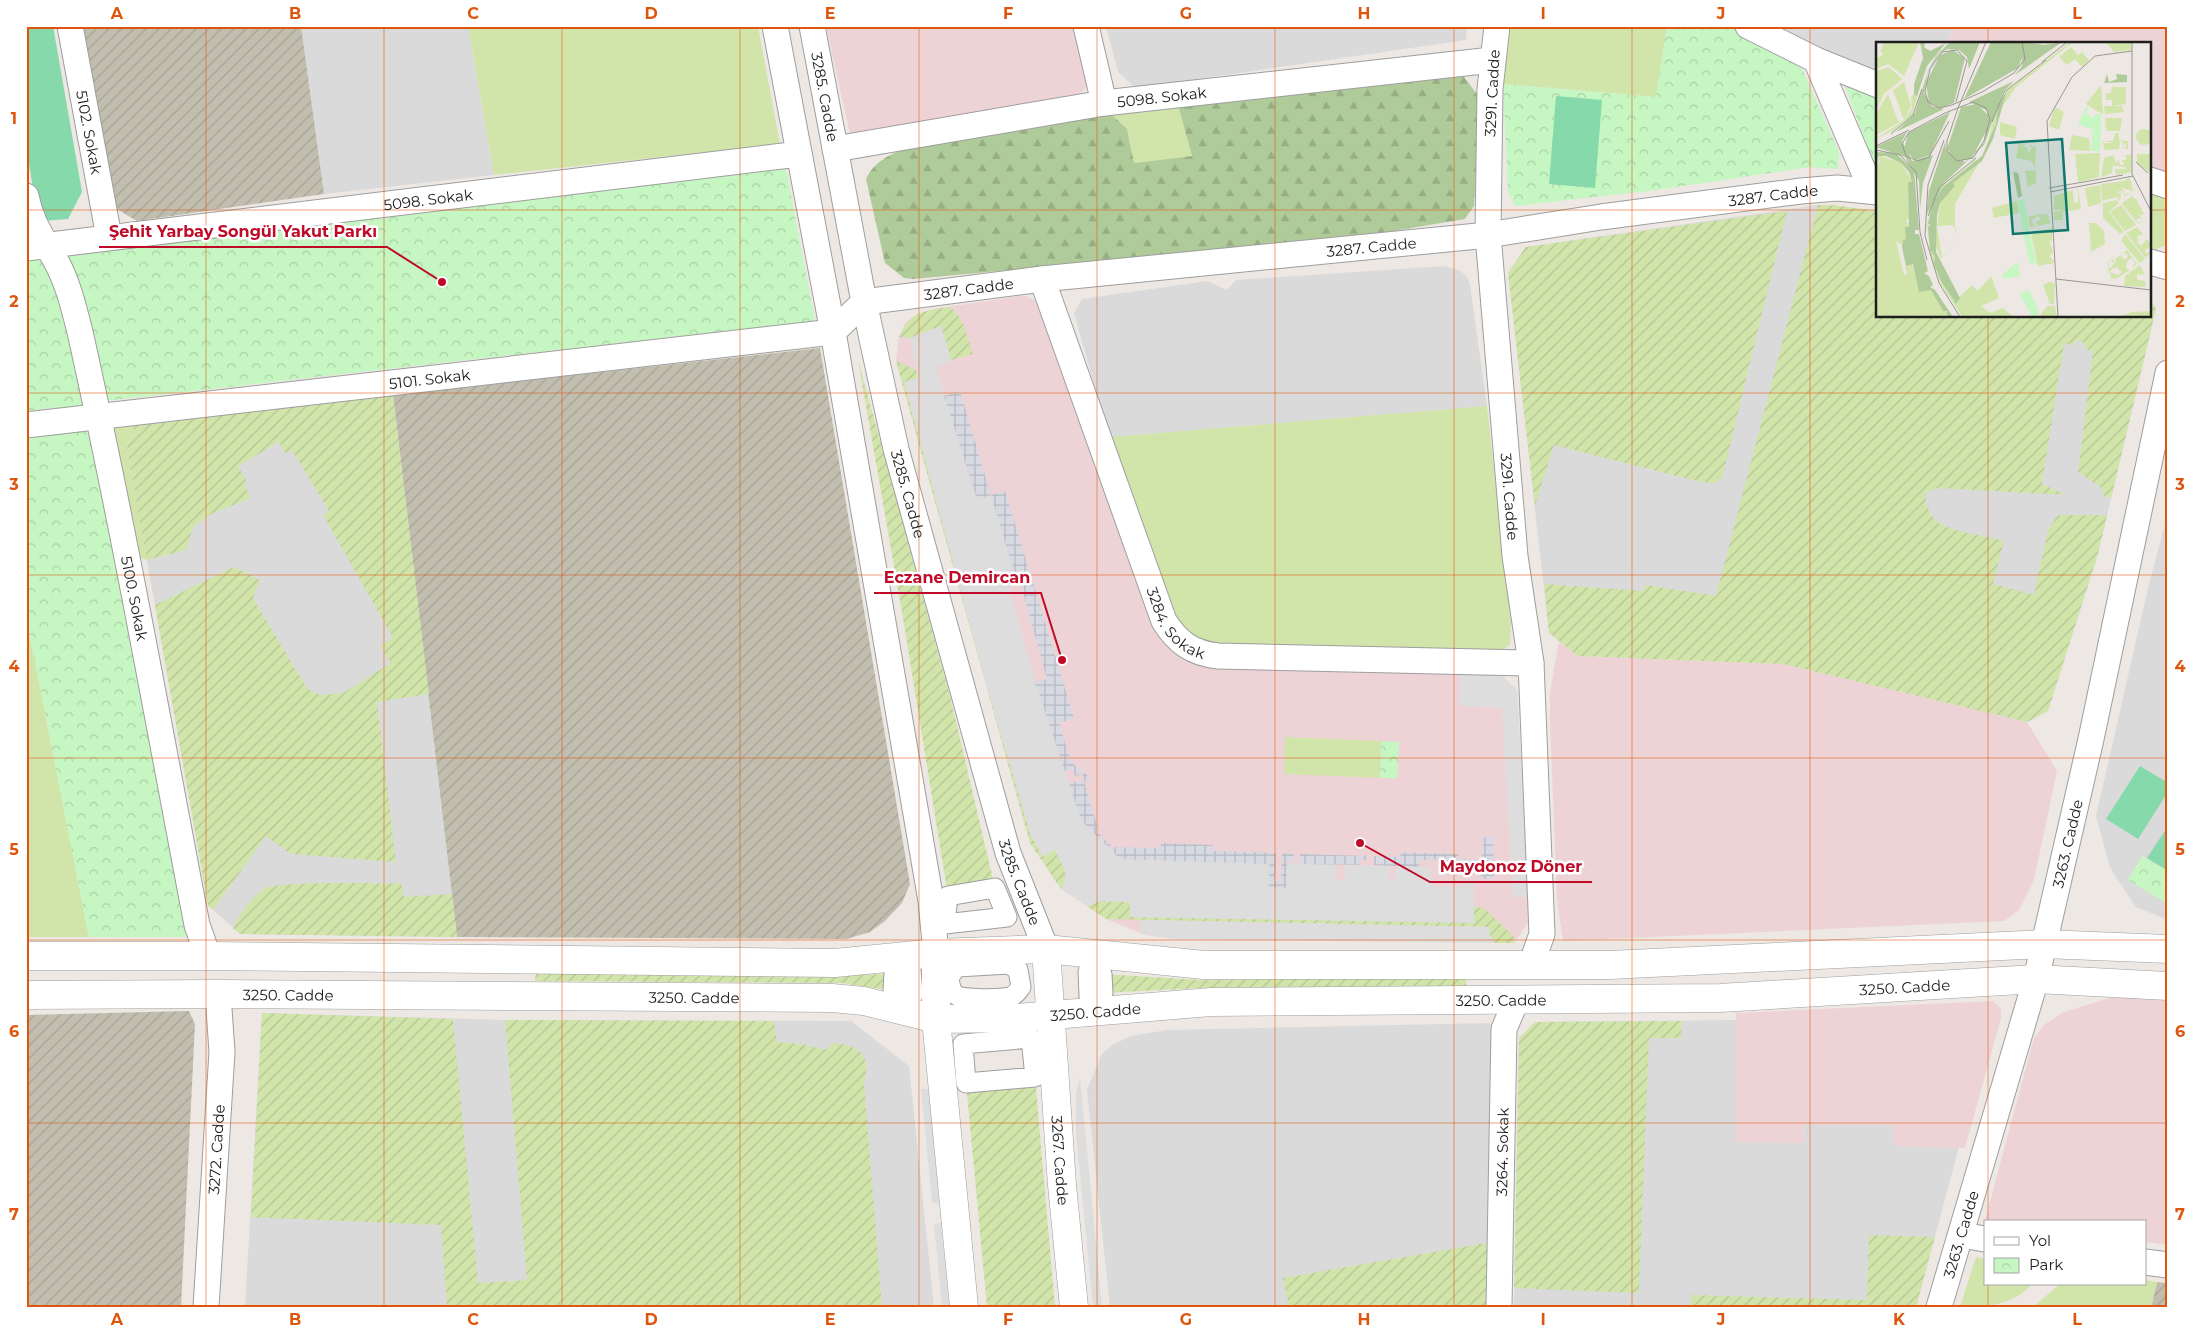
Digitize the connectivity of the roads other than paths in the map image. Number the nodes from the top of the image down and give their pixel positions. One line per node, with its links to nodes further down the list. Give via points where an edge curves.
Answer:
1 (70, 26): 18 (street, 5102. Sokak)
2 (775, 26): 12 (street)
3 (812, 26): 11 (street, 3285. Cadde)
4 (1086, 26): 10 (street)
5 (1497, 26): 7 (street, 3291. Cadde)
6 (1748, 26): 8 (street)
7 (1492, 60): 10 (street, 5098. Sokak); 17 (street, 3291. Cadde)
8 (1816, 60): 9 (street); 15 (street)
9 (1876, 84)
10 (1104, 103): 11 (street, 5098. Sokak)
11 (835, 149): 23 (street, 3285. Cadde)
12 (799, 154): 18 (street, 5098. Sokak); 24 (street)
13 (2152, 181): 14 (street)
14 (2168, 186)
15 (1875, 191): 17 (street, 3287. Cadde, via 1837,188 1801,191)
16 (26, 196): 19 (street, 5100. Sokak)
17 (1488, 235): 22 (street, 3287. Cadde); 28 (street, 3291. Cadde, via 1515,556)
18 (109, 237): 19 (street, 5098. Sokak)
19 (36, 247): 26 (street, 5100. Sokak, via 68,287)
20 (2152, 263): 21 (street)
21 (2168, 267)
22 (1042, 279): 23 (street, 3287. Cadde); 28 (street, 3284. Sokak, via 1164,621 1182,644 1204,654 1218,656)
23 (864, 302): 24 (street); 30 (street, 3285. Cadde, via 896,449 1008,853)
24 (833, 332): 26 (street, 5101. Sokak); 32 (street, via 931,901)
25 (2168, 373): 29 (street, 3263. Cadde)
26 (99, 417): 27 (street, 5101. Sokak); 34 (street, 5100. Sokak, via 197,925)
27 (26, 425)
28 (1531, 663): 35 (street, 3291. Cadde, via 1542,934)
29 (2044, 944): 31 (street); 35 (street, via 1610,965); 36 (street, 3263. Cadde)
30 (1046, 949): 32 (street); 35 (street, via 1204,965); 41 (street, 3267. Cadde)
31 (2168, 949)
32 (936, 953): 34 (street, via 835,963); 42 (street)
33 (26, 956): 34 (street)
34 (208, 956): 38 (street)
35 (1531, 965): 40 (street)
36 (2036, 979): 37 (street, 3250. Cadde); 40 (street, 3250. Cadde, via 1720,998); 43 (street, 3263. Cadde)
37 (2168, 986)
38 (218, 994): 39 (street, 3250. Cadde); 42 (street, 3250. Cadde, via 832,998 864,1001); 47 (street, 3272. Cadde, via 222,1052)
39 (26, 995)
40 (1516, 1001): 41 (street, 3250. Cadde, via 1211,1002); 50 (street, 3264. Sokak, via 1504,1028)
41 (1052, 1016): 42 (street, 3250. Cadde); 49 (street, 3267. Cadde, via 1062,1185)
42 (936, 1019): 48 (street)
43 (1960, 1235): 44 (street); 51 (street, 3263. Cadde)
44 (1984, 1239)
45 (2146, 1262): 46 (street)
46 (2168, 1265)
47 (206, 1307)
48 (964, 1307)
49 (1074, 1307)
50 (1499, 1307)
51 (1939, 1307)

